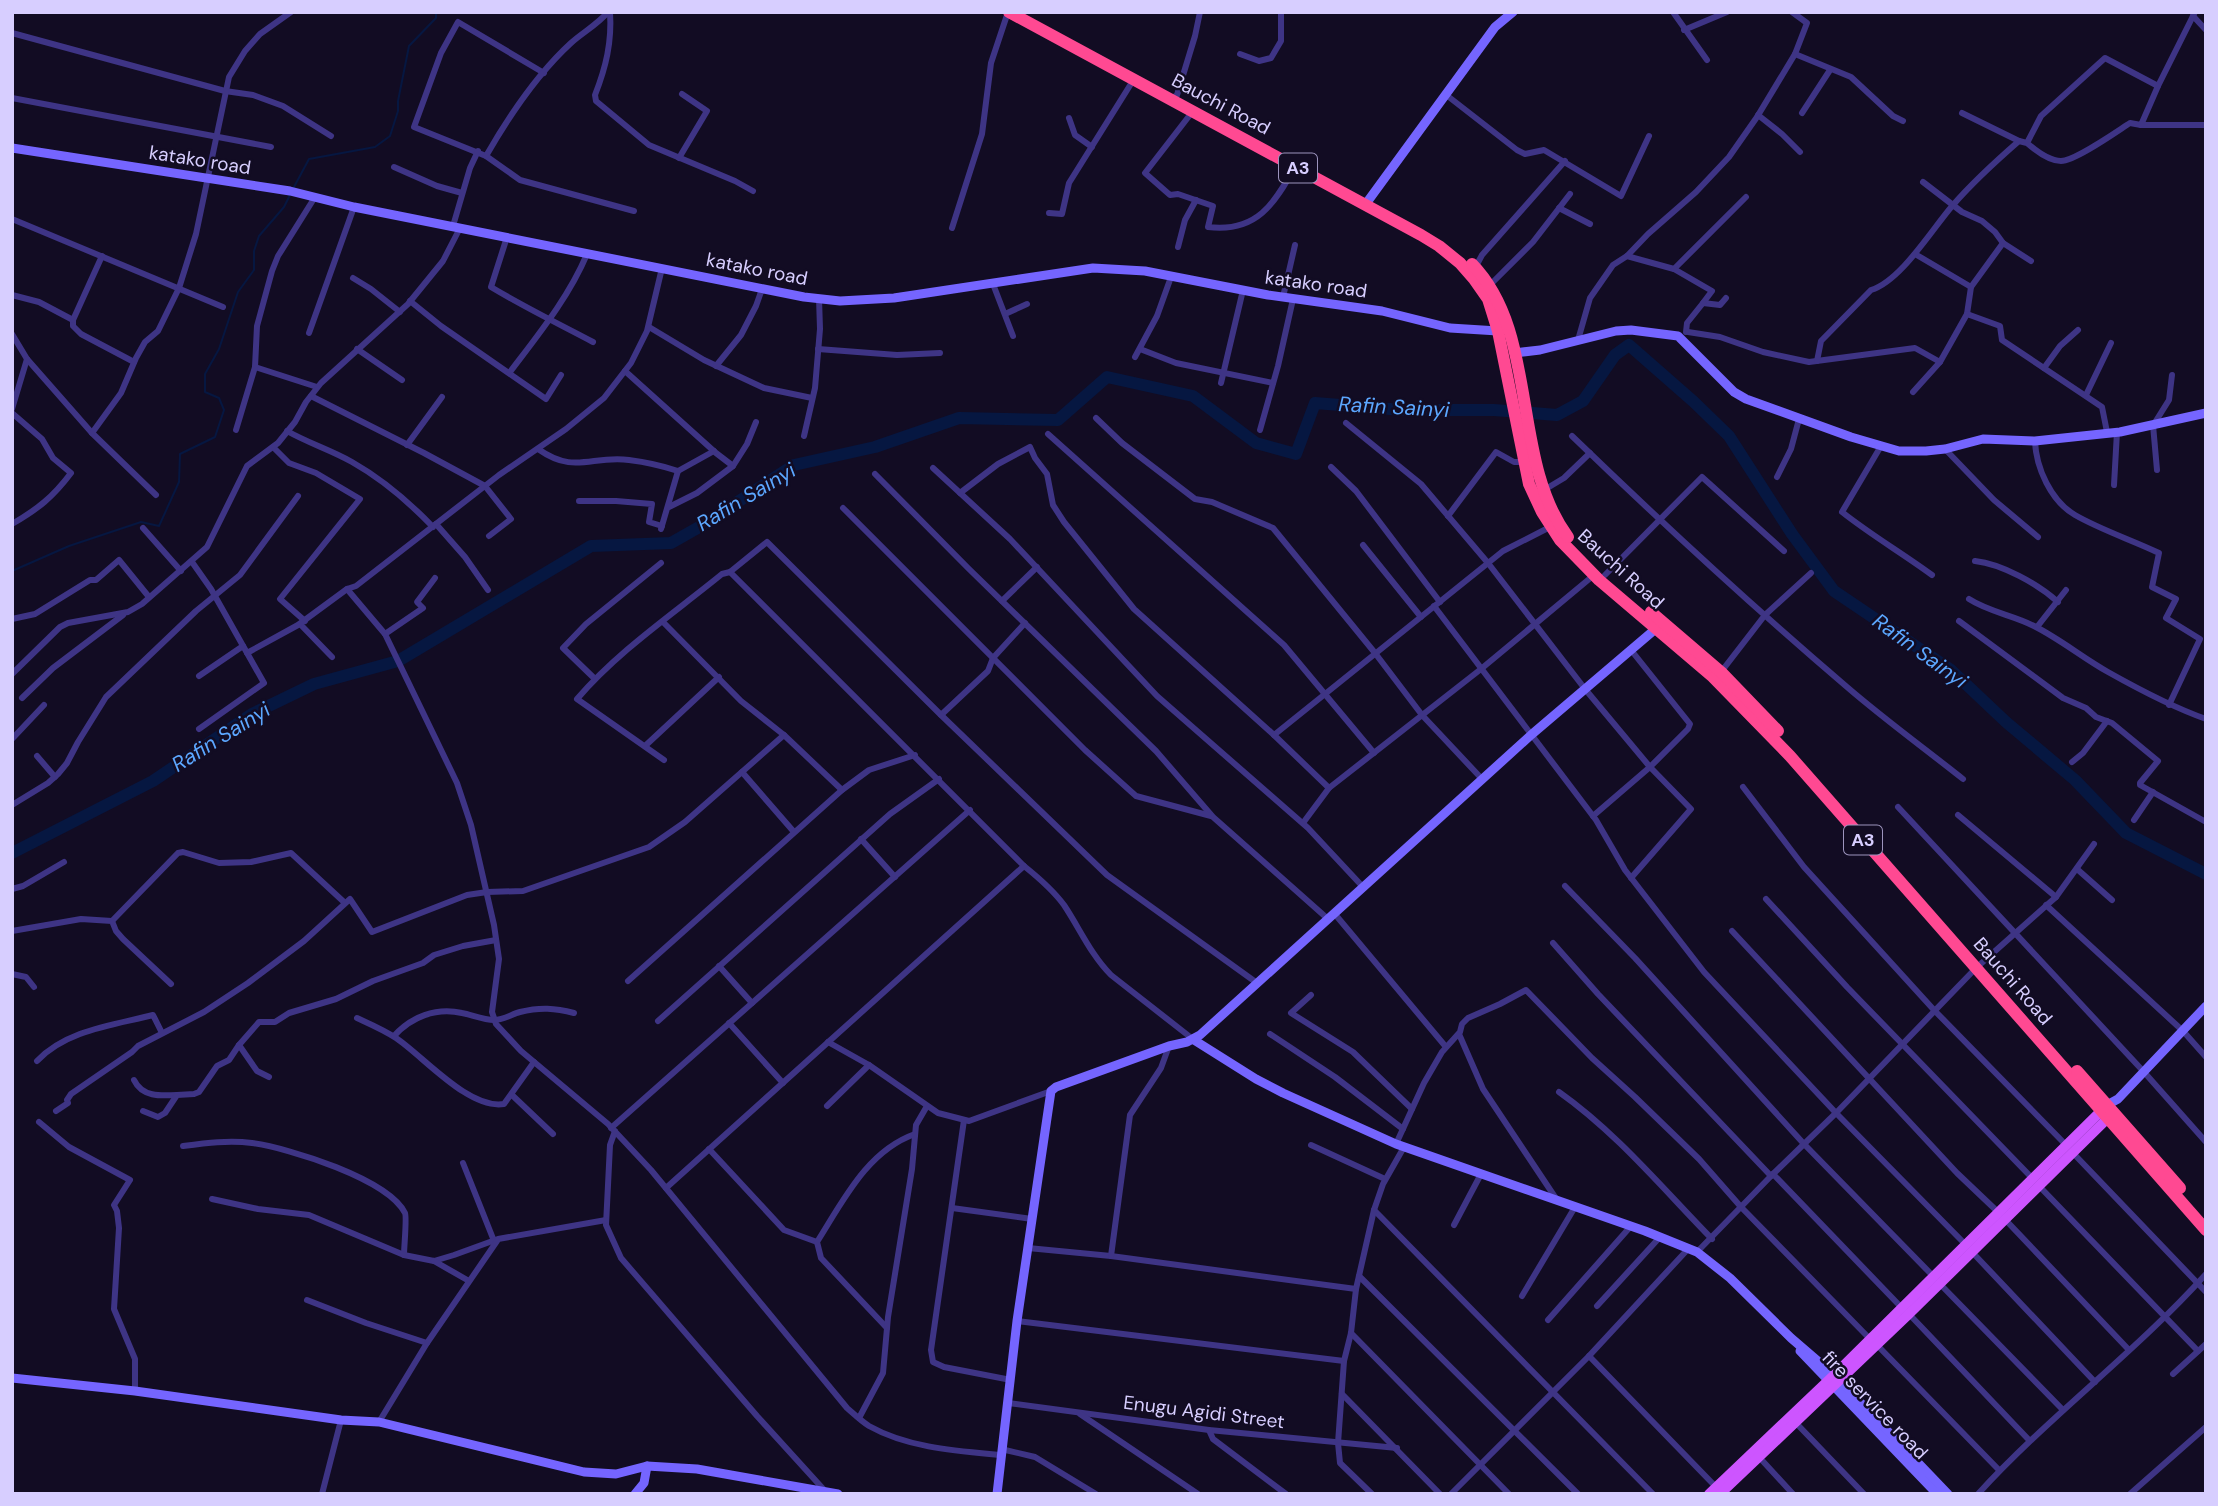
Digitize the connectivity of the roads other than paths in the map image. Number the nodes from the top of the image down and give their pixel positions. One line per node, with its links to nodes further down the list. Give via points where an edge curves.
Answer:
1 (291, 12): 22 (street, via 245,51)
2 (609, 12): 19 (street); 46 (street, via 609,51 596,101 649,145)
3 (1008, 12): 20 (highway, Bauchi Road / A3); 67 (street, via 991,63 982,134)
4 (1024, 12): 25 (highway, Bauchi Road / A3)
5 (1200, 12): 25 (street)
6 (1281, 12): 15 (street, via 1281,41 1270,58 1259,61)
7 (1513, 12): 24 (street, via 1495,27)
8 (1673, 12): 12 (street)
9 (1727, 12): 12 (street)
10 (1792, 12): 16 (street, via 1807,23)
11 (2194, 14): 13 (street); 21 (street)
12 (1685, 30): 17 (street)
13 (2206, 30)
14 (12, 33): 22 (street)
15 (1240, 54)
16 (1795, 54): 18 (street); 30 (street)
17 (1707, 60)
18 (1830, 70): 28 (street); 32 (street, via 1851,77)
19 (544, 73): 43 (street, via 458,22 441,53 414,127); 45 (street)
20 (1134, 79): 25 (highway, Bauchi Road / A3); 41 (street)
21 (2158, 86): 33 (street); 39 (street, via 2105,58 2041,116)
22 (225, 92): 35 (street); 36 (street, via 253,95 284,106)
23 (682, 94): 46 (street, via 707,111)
24 (1445, 94): 47 (street, via 1517,150 1525,154 1544,150); 58 (street)
25 (1174, 97): 27 (highway, Bauchi Road / A3); 58 (highway, Bauchi Road / A3)
26 (12, 98): 35 (street)
27 (1193, 110): 48 (highway, Bauchi Road / A3); 57 (street, via 1145,173 1170,195)
28 (1802, 113)
29 (1962, 113): 38 (street)
30 (1758, 115): 44 (street); 75 (street, via 1729,157)
31 (1069, 118): 41 (street, via 1075,135)
32 (1903, 121)
33 (2141, 125): 34 (street); 39 (street, via 2130,123 2061,161 2036,152)
34 (2206, 125)
35 (215, 136): 40 (street); 50 (street)
36 (331, 136)
37 (1648, 136): 47 (street, via 1621,196)
38 (2019, 141): 39 (street); 59 (street)
39 (2027, 143)
40 (271, 147)
41 (1092, 147): 63 (street, via 1069,183 1062,214)
42 (12, 148): 50 (street, katako road)
43 (478, 152): 45 (street); 53 (street)
44 (1800, 152)
45 (486, 156): 62 (street, via 520,180)
46 (679, 158): 52 (street)
47 (1565, 161): 78 (street)
48 (1295, 166): 57 (street, via 1268,209 1228,230 1208,227 1213,206); 58 (highway, Bauchi Road / A3)
49 (394, 167): 53 (street)
50 (207, 180): 55 (street, katako road); 85 (street)
51 (1923, 182): 59 (street)
52 (754, 191)
53 (462, 193): 66 (street)
54 (1570, 194): 61 (street)
55 (315, 197): 60 (street, katako road); 123 (street, via 272,271 257,326)
56 (1746, 197): 79 (street)
57 (1196, 200): 71 (street)
58 (1367, 201): 78 (highway, Bauchi Road / A3, via 1436,235); 103 (highway, Bauchi Road / A3, via 1460,263 1488,299)
59 (1953, 204): 69 (street, via 1982,221); 73 (street)
60 (354, 206): 66 (street, katako road); 104 (street)
61 (1559, 208): 65 (street); 83 (street)
62 (634, 211)
63 (1049, 213)
64 (12, 219): 74 (street)
65 (1590, 224)
66 (456, 227): 68 (street, katako road); 92 (street, via 443,261)
67 (952, 228)
68 (507, 237): 72 (street, katako road); 99 (street, via 491,287)
69 (2003, 243): 76 (street); 84 (street)
70 (1295, 245): 89 (street)
71 (1178, 247)
72 (587, 254): 77 (street, katako road); 99 (street)
73 (1915, 254): 84 (street); 119 (street, via 1821,341)
74 (102, 256): 85 (street); 100 (street)
75 (1627, 256): 79 (street); 109 (street, via 1613,265 1590,298)
76 (2031, 261)
77 (662, 268): 86 (street, katako road); 101 (street)
78 (1475, 268): 83 (highway, Bauchi Road / A3)
79 (1674, 269): 93 (street, via 1712,291)
80 (1171, 277): 82 (street, katako road, via 1093,268); 87 (street, katako road); 114 (street)
81 (353, 278): 96 (street)
82 (993, 284): 91 (street, katako road, via 894,298); 97 (street)
83 (1490, 285): 116 (highway, Bauchi Road / A3)
84 (1971, 286): 98 (street)
85 (179, 288): 95 (street); 120 (street, via 158,331 145,342)
86 (762, 289): 91 (street, katako road); 122 (street, via 745,329)
87 (1243, 290): 89 (street, katako road); 127 (street)
88 (12, 295): 100 (street, via 39,302)
89 (1288, 298): 103 (street, katako road, via 1450,328); 132 (street, via 1286,336)
90 (1726, 298): 93 (street, via 1720,305)
91 (820, 299): 113 (street)
92 (410, 301): 96 (street); 126 (street)
93 (1703, 303): 105 (street, via 1687,323)
94 (1027, 304): 97 (street)
95 (223, 307)
96 (400, 312): 112 (street)
97 (1005, 314): 107 (street)
98 (1967, 314): 121 (street); 124 (street, via 2000,326 2002,340)
99 (550, 318): 110 (street); 126 (street)
100 (73, 320): 120 (street, via 81,334)
101 (649, 327): 122 (street); 125 (street)
102 (2077, 330): 124 (street)
103 (1498, 331): 134 (highway, Bauchi Road / A3)
104 (309, 332)
105 (1688, 332): 108 (street); 119 (street)
106 (12, 334): 118 (street)
107 (1013, 336)
108 (1678, 336): 109 (street, via 1631,330); 143 (street, via 1734,392)
109 (1578, 340): 116 (street)
110 (593, 342)
111 (2110, 343): 136 (street)
112 (357, 349): 130 (street); 133 (street)
113 (818, 349): 115 (street); 139 (street)
114 (1140, 349): 117 (street); 127 (street, via 1176,363)
115 (940, 353)
116 (1514, 353): 134 (highway, Bauchi Road / A3)
117 (1135, 357)
118 (27, 359): 140 (street); 151 (street)
119 (1817, 361): 121 (street, via 1915,348)
120 (134, 362): 151 (street, via 121,393)
121 (1940, 362): 135 (street)
122 (716, 366): 139 (street, via 764,388)
123 (255, 367): 133 (street); 147 (street)
124 (2044, 368): 136 (street)
125 (625, 371): 159 (street, via 597,405); 161 (street)
126 (510, 372): 128 (street, via 546,399)
127 (1223, 372): 131 (street); 132 (street)
128 (561, 375)
129 (2172, 375): 146 (street, via 2169,400)
130 (402, 380)
131 (1220, 383)
132 (1273, 383): 148 (street)
133 (317, 387): 137 (street)
134 (1515, 390): 163 (highway, Bauchi Road / A3)
135 (1913, 392)
136 (2086, 395): 150 (street, via 2102,407)
137 (311, 396): 149 (street); 156 (street)
138 (442, 397): 156 (street)
139 (812, 398): 153 (street)
140 (12, 411): 182 (street, via 71,473 54,495)
141 (2206, 413): 146 (street)
142 (1096, 418): 225 (street, via 1195,499 1273,528)
143 (1799, 419): 157 (street); 170 (street)
144 (756, 422): 164 (street)
145 (1346, 423): 180 (street, via 1421,484)
146 (2154, 425): 150 (street); 167 (street)
147 (236, 430)
148 (1260, 430)
149 (287, 431): 158 (street); 183 (street, via 368,472)
150 (2112, 432): 155 (street); 171 (street)
151 (92, 433): 175 (street)
152 (1048, 434): 235 (street, via 1284,645)
153 (804, 436)
154 (1573, 436): 162 (street)
155 (2035, 441): 160 (street, via 1983,439); 238 (street, via 2045,481 2073,514 2159,553 2152,587 2176,599 2166,618 2200,639)
156 (407, 444): 172 (street)
157 (1881, 446): 160 (street, via 1899,451); 199 (street, via 1842,512)
158 (273, 447): 191 (street, via 247,467 207,547); 215 (street, via 289,463 360,499 280,599)
159 (538, 449): 168 (street, via 565,463 627,460); 172 (street)
160 (1945, 449): 187 (street)
161 (714, 452): 164 (street); 168 (street)
162 (1590, 453): 173 (street, via 1564,478); 181 (street)
163 (1527, 457): 173 (highway, Bauchi Road / A3); 180 (street, via 1514,462 1496,452); 184 (highway, Bauchi Road / A3, via 1535,498)
164 (733, 466): 178 (street)
165 (1331, 467): 209 (street, via 1356,491)
166 (933, 468): 174 (street)
167 (2157, 470)
168 (678, 471): 178 (street)
169 (875, 474): 207 (street)
170 (1777, 477)
171 (2114, 485)
172 (485, 486): 183 (street); 186 (street, via 511,519)
173 (1544, 489): 198 (highway, Bauchi Road / A3, via 1559,525)
174 (960, 493): 194 (street); 245 (street, via 1030,447 1047,474 1053,505 1134,609)
175 (156, 495)
176 (298, 496): 204 (street, via 240,575)
177 (579, 501): 178 (street, via 652,504 649,522 662,528)
178 (669, 507)
179 (843, 508): 227 (street)
180 (1448, 516): 193 (street)
181 (1660, 520): 189 (street, via 1702,477); 198 (street); 211 (street)
182 (12, 524)
183 (435, 525): 201 (street); 202 (street)
184 (1550, 527): 193 (street); 198 (highway, Bauchi Road / A3, via 1570,552)
185 (143, 528): 195 (street)
186 (489, 536)
187 (2038, 537)
188 (1363, 545): 212 (street)
189 (1784, 551)
190 (1975, 561): 208 (street, via 2043,589)
191 (191, 562): 195 (street); 204 (street)
192 (661, 563): 233 (street, via 563,648)
193 (1488, 563): 209 (street); 218 (street)
194 (1037, 567): 207 (street); 272 (street, via 1157,696)
195 (181, 571): 205 (street)
196 (730, 572): 216 (street); 239 (street, via 767,542); 250 (street)
197 (1811, 573): 211 (street)
198 (1600, 575): 218 (street); 219 (highway, Bauchi Road / A3)
199 (1932, 575)
200 (435, 578): 221 (street, via 417,602 423,608)
201 (347, 589): 215 (street); 221 (street)
202 (488, 590)
203 (2066, 590): 208 (street)
204 (214, 595): 222 (street); 256 (street, via 106,697)
205 (149, 597): 210 (street); 213 (street, via 119,560 96,580 90,579 35,614)
206 (1969, 599): 220 (street)
207 (1002, 601): 217 (street)
208 (2058, 602): 220 (street)
209 (1437, 604): 212 (street); 228 (street)
210 (128, 612): 230 (street, via 60,627); 236 (street, via 62,661)
211 (1765, 615): 229 (street); 259 (street)
212 (1421, 617): 225 (street)
213 (12, 619)
214 (1959, 621): 242 (street, via 2063,698)
215 (303, 622): 224 (street); 226 (street)
216 (663, 622): 232 (street); 233 (street)
217 (1025, 623): 227 (street); 269 (street, via 1156,751)
218 (1535, 624): 228 (street); 234 (street)
219 (1660, 625): 223 (street); 229 (highway, Bauchi Road / A3); 298 (highway, Bauchi Road / A3, via 1790,756)
220 (2037, 627): 238 (street)
221 (385, 637): 284 (street, via 457,783)
222 (243, 646): 224 (street); 231 (street)
223 (1631, 650): 234 (street); 254 (street, via 1690,724)
224 (247, 653): 243 (street, via 264,683)
225 (1375, 653): 235 (street); 240 (street)
226 (332, 657)
227 (993, 658): 239 (street, via 988,671); 269 (street, via 1136,796)
228 (1481, 669): 240 (street); 246 (street)
229 (1721, 672): 298 (highway, Bauchi Road / A3, via 1796,751)
230 (12, 674)
231 (199, 676)
232 (719, 677): 244 (street, via 741,701); 248 (street)
233 (595, 679): 248 (street, via 577,699)
234 (1585, 689): 246 (street); 254 (street)
235 (1324, 693): 245 (street); 249 (street)
236 (22, 698)
237 (44, 705): 247 (street)
238 (2169, 705): 241 (street)
239 (942, 715): 301 (street, via 1107,875)
240 (1422, 715): 249 (street); 258 (street)
241 (2206, 719)
242 (2107, 721): 253 (street); 263 (street, via 2158,761 2140,783)
243 (199, 729)
244 (784, 734): 255 (street); 262 (street)
245 (1274, 735): 261 (street)
246 (1531, 735): 258 (street); 268 (street)
247 (12, 738)
248 (645, 746): 252 (street)
249 (1374, 753): 261 (street)
250 (915, 755): 257 (street); 262 (street, via 869,770)
251 (37, 757): 256 (street)
252 (663, 760)
253 (2072, 762)
254 (1650, 767): 268 (street); 280 (street, via 1691,809)
255 (742, 772): 273 (street); 284 (street, via 649,847 523,891)
256 (55, 777): 264 (street)
257 (939, 779): 266 (street); 274 (street)
258 (1482, 779): 282 (street)
259 (1963, 779)
260 (1743, 787): 307 (street, via 1804,867)
261 (1329, 788): 272 (street)
262 (842, 790): 273 (street)
263 (2153, 792): 270 (street); 271 (street)
264 (12, 805)
265 (1898, 807): 294 (street)
266 (970, 810): 277 (street); 279 (street)
267 (1958, 815): 285 (street)
268 (1593, 816): 280 (street)
269 (1213, 817): 290 (street)
270 (2134, 820)
271 (2206, 822)
272 (1303, 824): 282 (street)
273 (794, 832): 300 (street)
274 (861, 839): 279 (street); 297 (street)
275 (2094, 844): 278 (street)
276 (64, 862): 283 (street)
277 (1024, 866): 318 (street, via 1065,906 1100,964); 319 (street)
278 (2077, 869): 285 (street); 287 (street)
279 (895, 877): 305 (street)
280 (1631, 878): 343 (street, via 1704,972)
281 (1565, 886): 351 (street)
282 (1363, 887): 290 (street)
283 (12, 889)
284 (487, 891): 288 (street, via 372,932 350,899); 295 (street)
285 (2056, 897): 289 (street)
286 (1766, 899): 320 (street)
287 (2112, 900)
288 (345, 903): 291 (street, via 291,853 219,863 183,852); 314 (street, via 248,983)
289 (2046, 905): 294 (street); 313 (street)
290 (1331, 916): 301 (street); 323 (street)
291 (112, 921): 292 (street, via 81,919); 302 (street, via 116,932)
292 (12, 931)
293 (1732, 931): 330 (street)
294 (2015, 933): 298 (street); 328 (street)
295 (496, 940): 310 (street); 321 (street, via 434,955 275,1022 259,1022)
296 (1553, 943): 359 (street)
297 (719, 966): 305 (street); 311 (street)
298 (1978, 966): 307 (street); 340 (highway, Bauchi Road / A3)
299 (12, 974): 303 (street, via 26,977)
300 (628, 981)
301 (1257, 983): 318 (street)
302 (171, 984)
303 (34, 987)
304 (1311, 995): 339 (street, via 1291,1013 1353,1052)
305 (752, 1003): 312 (street)
306 (2206, 1006): 313 (street)
307 (1934, 1010): 320 (street); 356 (street)
308 (574, 1013): 310 (street, via 553,1008)
309 (357, 1018): 317 (street)
310 (495, 1020): 317 (street, via 439,1012 412,1020); 326 (street)
311 (657, 1021)
312 (729, 1023): 332 (street); 346 (street)
313 (2183, 1031): 324 (street); 328 (street)
314 (162, 1033): 325 (street, via 153,1015 85,1032 48,1049); 341 (street, via 71,1094 68,1103)
315 (1270, 1034): 347 (street)
316 (1459, 1034): 323 (street); 364 (street, via 1483,1088); 366 (street, via 1468,1018 1526,990 1699,1159)
317 (394, 1036): 336 (street, via 466,1093 500,1105)
318 (1194, 1040): 322 (street); 353 (street, fire service road, via 1274,1088)
319 (828, 1042): 327 (street); 332 (street)
320 (1902, 1043): 330 (street); 361 (street)
321 (239, 1045): 329 (street, via 257,1070); 335 (street, via 199,1092)
322 (1170, 1046): 333 (street); 384 (street, via 1130,1115)
323 (1446, 1047): 339 (street)
324 (2206, 1058)
325 (37, 1060)
326 (534, 1062): 336 (street); 346 (street)
327 (869, 1065): 337 (street); 338 (street)
328 (2144, 1072): 340 (street); 350 (street)
329 (269, 1077)
330 (1868, 1079): 343 (street); 369 (street)
331 (134, 1080): 335 (street, via 143,1091)
332 (783, 1083): 355 (street)
333 (1051, 1091): 344 (street); 371 (street)
334 (1559, 1092): 377 (street, via 1625,1148)
335 (177, 1095): 342 (street, via 159,1117)
336 (512, 1095): 349 (street)
337 (827, 1106)
338 (928, 1106): 344 (street); 348 (street)
339 (1412, 1109): 347 (street)
340 (2109, 1109): 356 (main road); 370 (highway, Bauchi Road / A3); 375 (highway, Bauchi Road / A3)
341 (56, 1111)
342 (143, 1111)
343 (1836, 1113): 351 (street); 381 (street)
344 (964, 1120): 367 (street)
345 (39, 1122): 414 (street, via 69,1147 130,1180 114,1205 118,1228 114,1309 135,1359)
346 (613, 1129): 362 (street); 372 (street)
347 (1403, 1129): 353 (street)
348 (915, 1133): 379 (street, via 893,1143 865,1169); 400 (street)
349 (553, 1134)
350 (2206, 1142)
351 (1804, 1143): 359 (street); 388 (street)
352 (1311, 1145): 360 (street)
353 (1400, 1145): 358 (street, fire service road); 360 (street)
354 (183, 1146): 383 (street, via 254,1143 367,1180 396,1200 405,1213)
355 (709, 1149): 362 (street); 379 (street, via 784,1230)
356 (2070, 1149): 361 (main road); 390 (street)
357 (463, 1163): 378 (street)
358 (1481, 1174): 364 (street, fire service road); 373 (street)
359 (1772, 1175): 366 (street); 396 (street)
360 (1385, 1179): 368 (street)
361 (2036, 1183): 369 (main road); 397 (street)
362 (666, 1188): 420 (street)
363 (212, 1199): 383 (street, via 309,1214)
364 (1558, 1202): 365 (street, fire service road)
365 (1575, 1207): 374 (street, fire service road); 393 (street)
366 (1741, 1207): 377 (street); 402 (street)
367 (952, 1208): 371 (street); 411 (street, via 933,1362)
368 (1374, 1210): 387 (street); 415 (street)
369 (2001, 1216): 381 (main road); 405 (street)
370 (2206, 1217)
371 (1032, 1219): 380 (street)
372 (606, 1220): 378 (street); 436 (street, via 621,1258)
373 (1454, 1225)
374 (1631, 1226): 376 (street, fire service road); 398 (street)
375 (2206, 1230)
376 (1660, 1237): 382 (street, fire service road); 395 (street)
377 (1712, 1239): 382 (street)
378 (496, 1240): 385 (street); 389 (street)
379 (817, 1242): 400 (street, via 821,1258)
380 (1028, 1248): 384 (street); 399 (street)
381 (1968, 1248): 388 (main road); 413 (street)
382 (1693, 1250): 407 (street); 412 (street, fire service road, via 1730,1278 1808,1361)
383 (404, 1255): 385 (street)
384 (1111, 1256): 391 (street)
385 (434, 1261): 389 (street)
386 (2206, 1274): 390 (street)
387 (1359, 1276): 391 (street); 426 (street)
388 (1936, 1280): 396 (main road); 418 (street)
389 (469, 1281): 403 (street)
390 (2197, 1283): 392 (street); 397 (street)
391 (1356, 1289): 401 (street)
392 (2206, 1292)
393 (1522, 1296)
394 (307, 1300): 403 (street)
395 (1597, 1306)
396 (1905, 1311): 402 (main road); 427 (street)
397 (2164, 1317): 405 (street); 406 (street)
398 (1548, 1320)
399 (1017, 1321): 408 (street); 411 (street)
400 (887, 1328): 420 (street, via 883,1373)
401 (1351, 1333): 408 (street); 432 (street)
402 (1873, 1342): 412 (main road); 434 (street)
403 (427, 1343): 422 (street)
404 (2206, 1344): 406 (street)
405 (2129, 1350): 413 (street)
406 (2198, 1351): 409 (street)
407 (1589, 1356): 415 (street); 437 (street)
408 (1344, 1361): 416 (street)
409 (2173, 1374)
410 (12, 1378): 414 (street)
411 (1011, 1380): 417 (street)
412 (1834, 1381): 423 (main road); 437 (main road); 454 (street, fire service road); 455 (street)
413 (2095, 1381): 418 (street)
414 (135, 1391): 421 (street)
415 (1553, 1391): 426 (street); 451 (street)
416 (1342, 1394): 428 (street); 429 (street)
417 (1008, 1403): 419 (street, Enugu Agidi Street); 430 (street)
418 (2063, 1410): 427 (street)
419 (1079, 1413): 425 (street, Enugu Agidi Street); 444 (street)
420 (859, 1418): 430 (street, via 938,1449)
421 (341, 1420): 422 (street); 438 (street)
422 (380, 1422): 433 (street, via 584,1472 617,1474)
423 (1796, 1423): 431 (main road); 453 (street)
424 (2206, 1427): 457 (street)
425 (1209, 1430): 428 (street, Enugu Agidi Street); 445 (street, via 1213,1439)
426 (1516, 1430): 432 (street); 450 (street)
427 (2029, 1440): 434 (street)
428 (1338, 1443): 429 (street, Enugu Agidi Street); 446 (street, via 1340,1462)
429 (1397, 1448): 447 (street)
430 (1001, 1452): 442 (street); 443 (street, via 1035,1457)
431 (1759, 1457): 437 (main road); 452 (street)
432 (1481, 1465): 448 (street); 449 (street)
433 (647, 1466): 435 (street); 436 (street, via 697,1469)
434 (1999, 1470): 456 (street)
435 (644, 1483): 439 (street); 440 (street)
436 (826, 1492): 441 (street)
437 (1718, 1492)
438 (322, 1494)
439 (635, 1494)
440 (642, 1494)
441 (838, 1494)
442 (997, 1494)
443 (1096, 1494)
444 (1198, 1494)
445 (1286, 1494)
446 (1372, 1494)
447 (1440, 1494)
448 (1451, 1494)
449 (1509, 1494)
450 (1578, 1494)
451 (1654, 1494)
452 (1793, 1494)
453 (1864, 1494)
454 (1937, 1494)
455 (1948, 1494)
456 (1978, 1494)
457 (2130, 1494)

